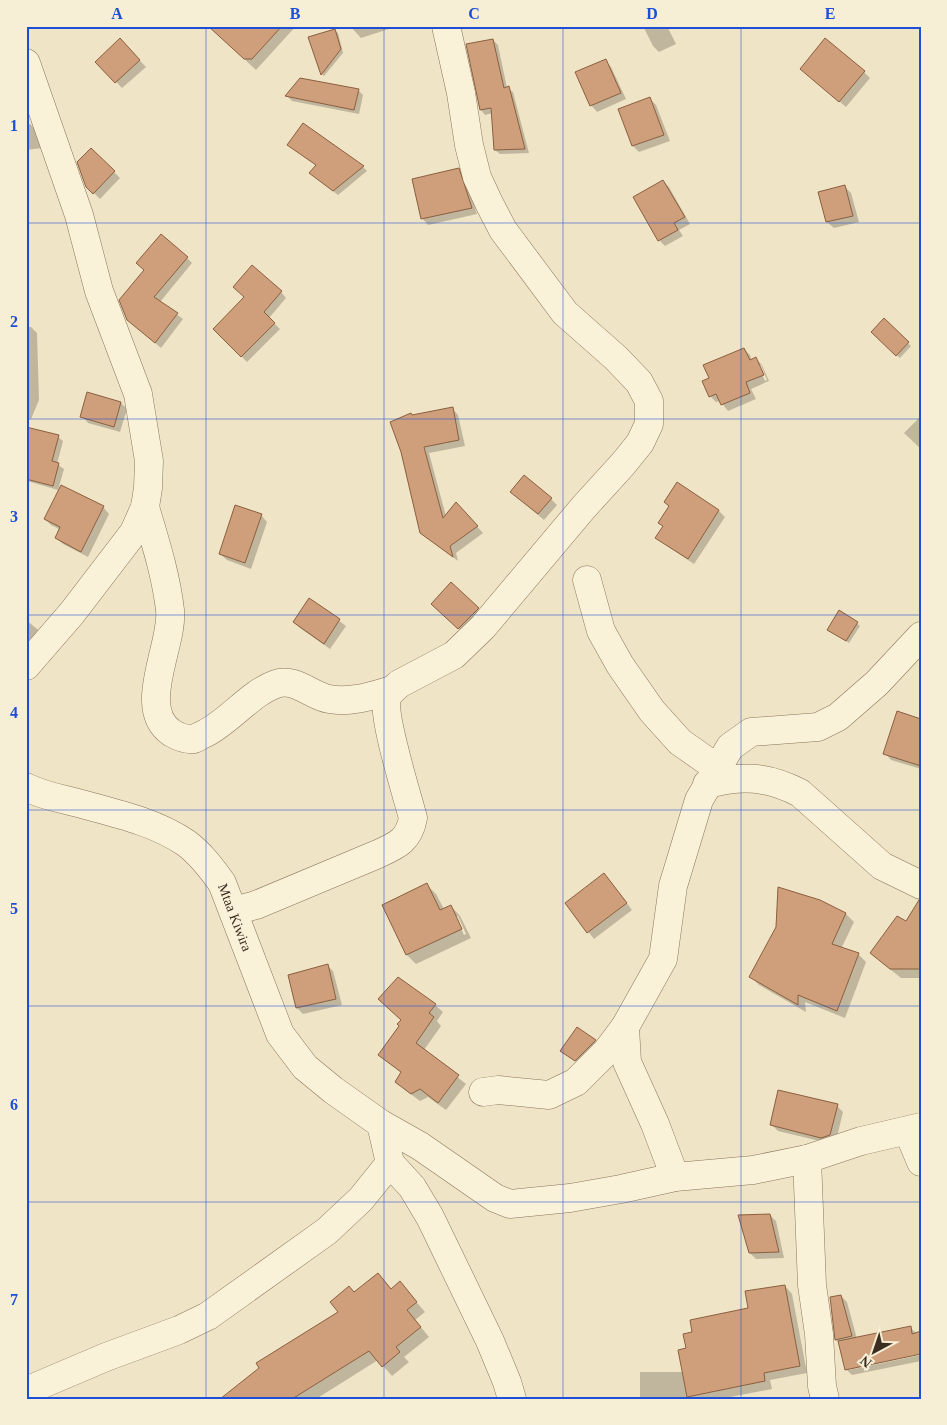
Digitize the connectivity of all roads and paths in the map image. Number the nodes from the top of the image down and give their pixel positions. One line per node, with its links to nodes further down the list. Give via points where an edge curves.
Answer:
1 (446, 26): 7 (street, via 477,177 492,209 503,230 565,313 639,382 649,400 649,424 640,443 623,464 483,628 454,655)
2 (28, 72): 3 (street, via 79,215 99,291 138,394 149,461)
3 (145, 507): 6 (street, via 134,532 72,613); 7 (street, via 171,612 169,637 158,673 156,700 160,719 168,730 181,738 194,739 214,729 254,697 284,682 328,699 350,701)
4 (587, 580): 8 (street, via 601,631 620,664 652,710)
5 (921, 636): 8 (street, via 877,683 838,717 818,727 751,732 730,748)
6 (26, 666)
7 (392, 690): 11 (street, via 387,699 387,718 413,818 405,838 378,854 256,905)
8 (712, 776): 10 (street, via 772,782 800,793 882,866); 12 (street, via 698,800 673,886 663,959)
9 (26, 787): 11 (street, Mtaa Kiwira, via 41,795 131,818 186,843 222,883)
10 (921, 885)
11 (234, 911): 14 (street, Mtaa Kiwira, via 280,1034 305,1067)
12 (625, 1027): 13 (street, via 607,1051 576,1082 549,1095 498,1090); 19 (street, via 627,1062)
13 (483, 1092)
14 (381, 1124): 18 (street); 19 (street, Mtaa Kiwira, via 420,1146 495,1198 510,1204 570,1198)
15 (914, 1129): 16 (street, Mtaa Kiwira, via 861,1141); 17 (street)
16 (807, 1159): 19 (street, Mtaa Kiwira, via 753,1170); 22 (street, via 812,1285)
17 (921, 1162)
18 (390, 1163): 20 (street, via 361,1199 326,1231 208,1316); 21 (street, via 412,1187 430,1216 490,1341)
19 (675, 1177)
20 (26, 1391)
21 (512, 1399)
22 (825, 1399)

